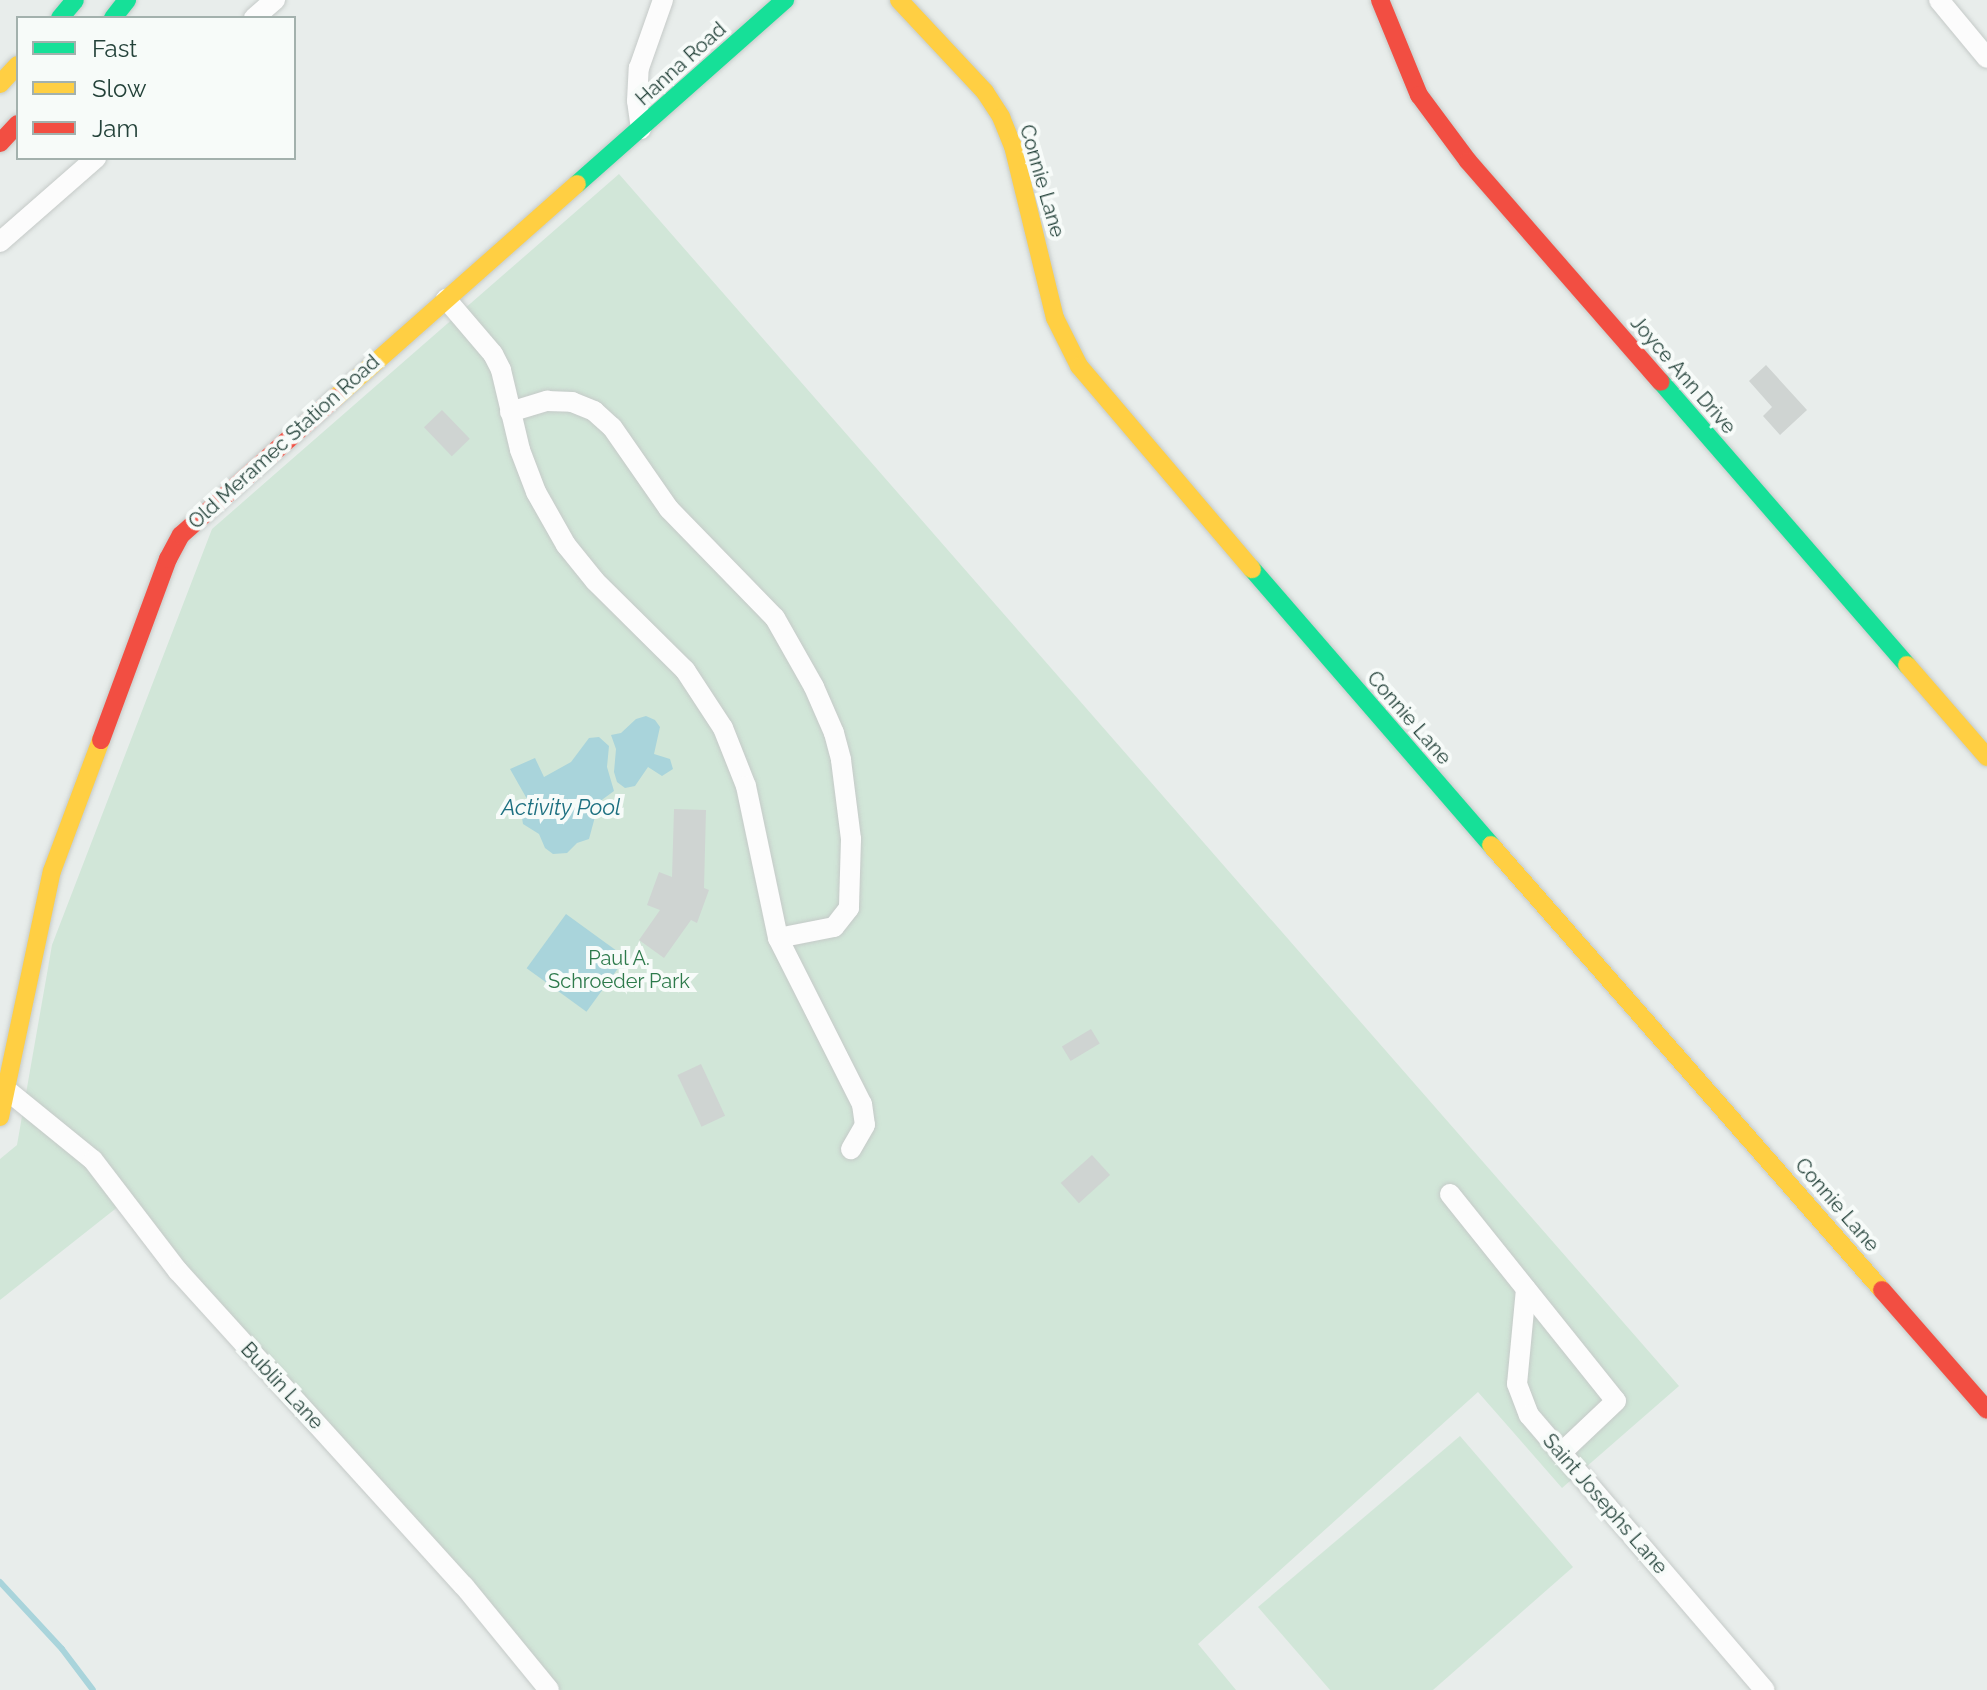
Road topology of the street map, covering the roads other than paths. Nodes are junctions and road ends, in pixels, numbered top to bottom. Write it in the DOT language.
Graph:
graph roads {
  1 [pos="75,0"];
  2 [pos="127,0"];
  3 [pos="275,0"];
  4 [pos="663,0"];
  5 [pos="785,0"];
  6 [pos="899,0"];
  7 [pos="1380,0"];
  8 [pos="1939,0"];
  9 [pos="62,16"];
  10 [pos="115,16"];
  11 [pos="256,16"];
  12 [pos="1987,58"];
  13 [pos="16,67"];
  14 [pos="0,84"];
  15 [pos="16,126"];
  16 [pos="641,129"];
  17 [pos="0,143"];
  18 [pos="94,160"];
  19 [pos="0,242"];
  20 [pos="446,299"];
  21 [pos="510,412"];
  22 [pos="1987,757"];
  23 [pos="778,938"];
  24 [pos="8,1091"];
  25 [pos="0,1117"];
  26 [pos="851,1149"];
  27 [pos="1450,1194"];
  28 [pos="1526,1289"];
  29 [pos="1987,1410"];
  30 [pos="1561,1453"];
  31 [pos="549,1690"];
  32 [pos="1765,1690"];
  1 -- 9 [label="main road"];
  2 -- 10 [label="main road"];
  3 -- 11 [label="street"];
  4 -- 16 [label="street"];
  5 -- 16 [label="main road, Hanna Road"];
  6 -- 29 [label="main road, Connie Lane"];
  7 -- 22 [label="main road, Joyce Ann Drive"];
  8 -- 12 [label="street"];
  13 -- 14 [label="main road"];
  15 -- 17 [label="main road"];
  16 -- 20 [label="main road, Old Meramec Station Road"];
  18 -- 19 [label="street"];
  20 -- 21 [label="street"];
  20 -- 24 [label="main road, Old Meramec Station Road"];
  21 -- 23 [label="street"];
  21 -- 23 [label="street"];
  23 -- 26 [label="street"];
  24 -- 25 [label="main road, Old Meramec Station Road"];
  24 -- 31 [label="street, Bublin Lane"];
  27 -- 28 [label="street"];
  28 -- 30 [label="street, Saint Josephs Lane"];
  28 -- 30 [label="street"];
  30 -- 32 [label="street, Saint Josephs Lane"];
}
